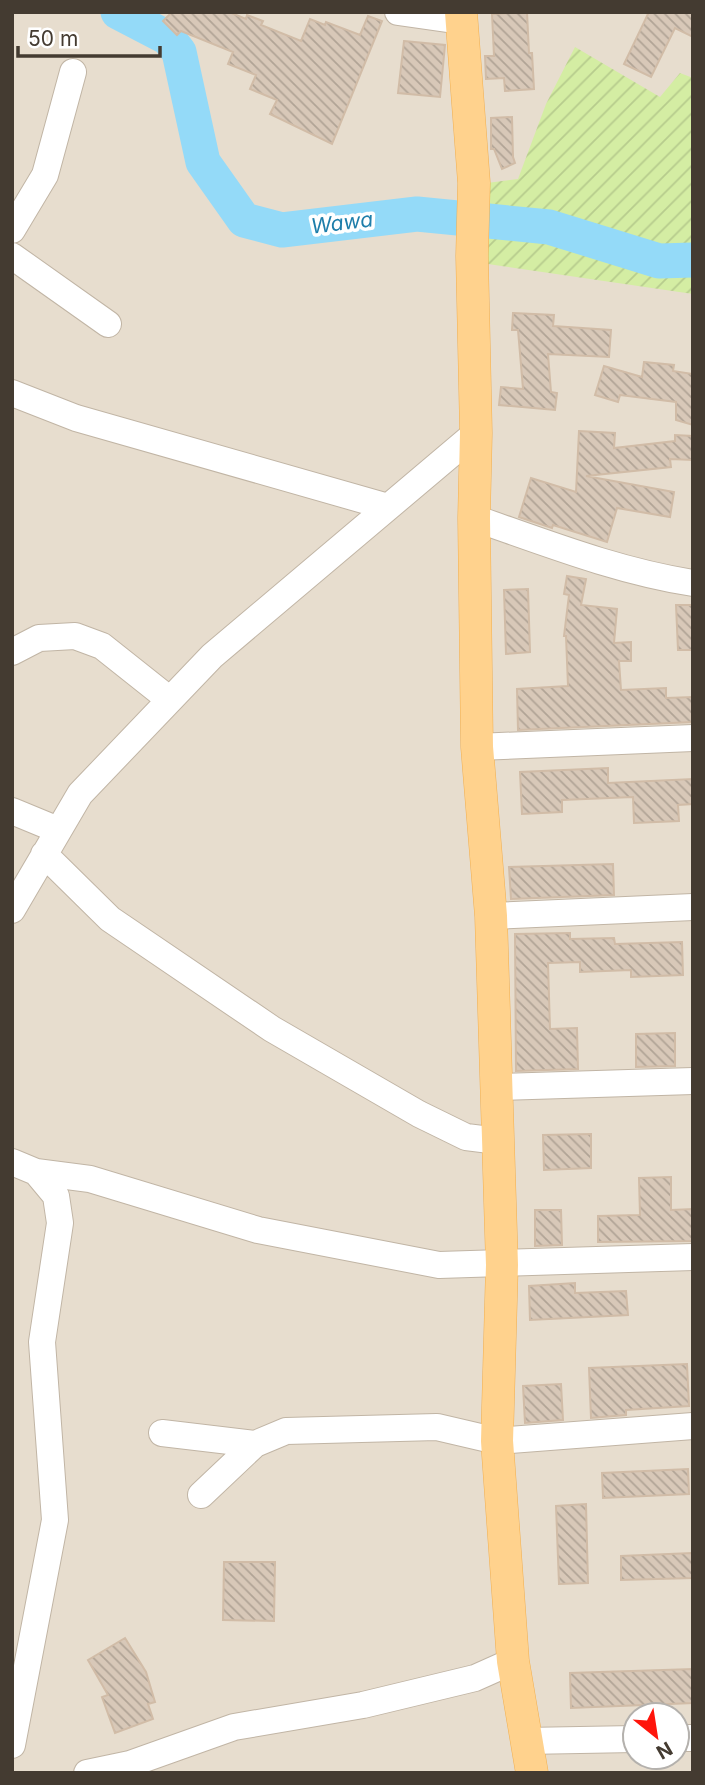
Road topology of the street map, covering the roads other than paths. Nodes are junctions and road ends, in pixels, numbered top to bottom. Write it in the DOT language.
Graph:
graph roads {
  1 [pos="398,12"];
  2 [pos="461,16"];
  3 [pos="73,72"];
  4 [pos="12,230"];
  5 [pos="12,256"];
  6 [pos="108,324"];
  7 [pos="12,393"];
  8 [pos="476,433"];
  9 [pos="388,507"];
  10 [pos="474,518"];
  11 [pos="693,583"];
  12 [pos="12,652"];
  13 [pos="170,699"];
  14 [pos="693,738"];
  15 [pos="477,747"];
  16 [pos="12,811"];
  17 [pos="58,830"];
  18 [pos="44,855"];
  19 [pos="693,907"];
  20 [pos="12,910"];
  21 [pos="491,916"];
  22 [pos="693,1081"];
  23 [pos="496,1087"];
  24 [pos="498,1141"];
  25 [pos="24,1167"];
  26 [pos="693,1257"];
  27 [pos="502,1265"];
  28 [pos="693,1426"];
  29 [pos="162,1433"];
  30 [pos="496,1441"];
  31 [pos="255,1444"];
  32 [pos="201,1495"];
  33 [pos="513,1661"];
  34 [pos="621,1739"];
  35 [pos="525,1741"];
  36 [pos="12,1745"];
  37 [pos="87,1773"];
  38 [pos="532,1773"];
  1 -- 2 [label="street"];
  2 -- 8 [label="main road"];
  3 -- 4 [label="street"];
  5 -- 6 [label="street"];
  7 -- 9 [label="street"];
  8 -- 9 [label="street"];
  8 -- 10 [label="main road"];
  9 -- 13 [label="street"];
  10 -- 11 [label="street"];
  10 -- 15 [label="main road"];
  12 -- 13 [label="street"];
  13 -- 17 [label="street"];
  14 -- 15 [label="street"];
  15 -- 21 [label="main road"];
  16 -- 17 [label="street"];
  17 -- 18 [label="street"];
  18 -- 20 [label="street"];
  18 -- 24 [label="street"];
  19 -- 21 [label="street"];
  21 -- 23 [label="main road"];
  22 -- 23 [label="street"];
  23 -- 24 [label="main road"];
  24 -- 27 [label="main road"];
  25 -- 27 [label="street"];
  25 -- 36 [label="street"];
  26 -- 27 [label="street"];
  27 -- 30 [label="main road"];
  28 -- 30 [label="street"];
  29 -- 31 [label="street"];
  30 -- 31 [label="street"];
  30 -- 33 [label="main road"];
  31 -- 32 [label="street"];
  33 -- 35 [label="main road"];
  33 -- 37 [label="street"];
  34 -- 35 [label="street"];
  35 -- 38 [label="main road"];
}
